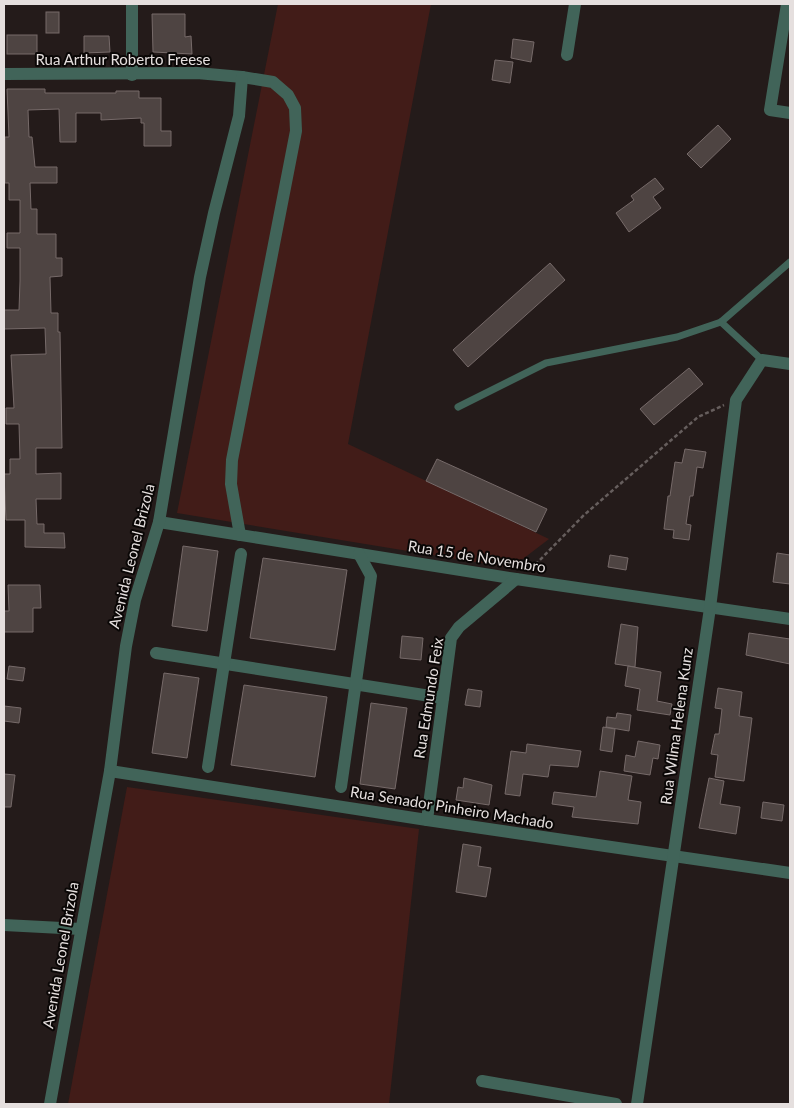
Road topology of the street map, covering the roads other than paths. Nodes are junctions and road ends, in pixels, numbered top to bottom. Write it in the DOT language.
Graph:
graph roads {
  1 [pos="132,4"];
  2 [pos="575,4"];
  3 [pos="787,4"];
  4 [pos="567,55"];
  5 [pos="4,74"];
  6 [pos="132,75"];
  7 [pos="242,77"];
  8 [pos="790,113"];
  9 [pos="790,262"];
  10 [pos="721,322"];
  11 [pos="762,360"];
  12 [pos="790,364"];
  13 [pos="458,407"];
  14 [pos="158,522"];
  15 [pos="240,535"];
  16 [pos="241,554"];
  17 [pos="359,554"];
  18 [pos="516,579"];
  19 [pos="710,608"];
  20 [pos="790,619"];
  21 [pos="156,653"];
  22 [pos="224,664"];
  23 [pos="355,685"];
  24 [pos="443,698"];
  25 [pos="208,767"];
  26 [pos="110,771"];
  27 [pos="340,787"];
  28 [pos="427,820"];
  29 [pos="673,857"];
  30 [pos="790,873"];
  31 [pos="4,925"];
  32 [pos="81,929"];
  33 [pos="482,1082"];
  34 [pos="50,1104"];
  35 [pos="616,1104"];
  36 [pos="637,1104"];
  1 -- 6 [label="street"];
  2 -- 4 [label="street"];
  3 -- 8 [label="street"];
  5 -- 6 [label="street, Rua Arthur Roberto Freese"];
  6 -- 7 [label="street, Rua Arthur Roberto Freese"];
  7 -- 14 [label="street, Avenida Leonel Brizola"];
  7 -- 15 [label="street, Rua Arthur Roberto Freese"];
  9 -- 10 [label="lane"];
  10 -- 11 [label="lane"];
  10 -- 13 [label="lane"];
  11 -- 12 [label="street"];
  11 -- 19 [label="street, Rua Wilma Helena Kunz"];
  14 -- 15 [label="street, Rua 15 de Novembro"];
  14 -- 26 [label="street, Avenida Leonel Brizola"];
  15 -- 17 [label="street, Rua 15 de Novembro"];
  16 -- 22 [label="street"];
  17 -- 18 [label="street, Rua 15 de Novembro"];
  17 -- 23 [label="street"];
  18 -- 19 [label="street, Rua 15 de Novembro"];
  18 -- 24 [label="street, Rua Edmundo Feix"];
  19 -- 20 [label="street, Rua 15 de Novembro"];
  19 -- 29 [label="street, Rua Wilma Helena Kunz"];
  21 -- 22 [label="street"];
  22 -- 23 [label="street"];
  22 -- 25 [label="street"];
  23 -- 24 [label="street"];
  23 -- 27 [label="street"];
  24 -- 28 [label="street, Rua Edmundo Feix"];
  26 -- 28 [label="street, Rua Senador Pinheiro Machado"];
  26 -- 32 [label="street, Avenida Leonel Brizola"];
  28 -- 29 [label="street, Rua Senador Pinheiro Machado"];
  29 -- 30 [label="street, Rua Senador Pinheiro Machado"];
  29 -- 36 [label="street, Rua Wilma Helena Kunz"];
  31 -- 32 [label="street"];
  32 -- 34 [label="street, Avenida Leonel Brizola"];
  33 -- 35 [label="street"];
}
